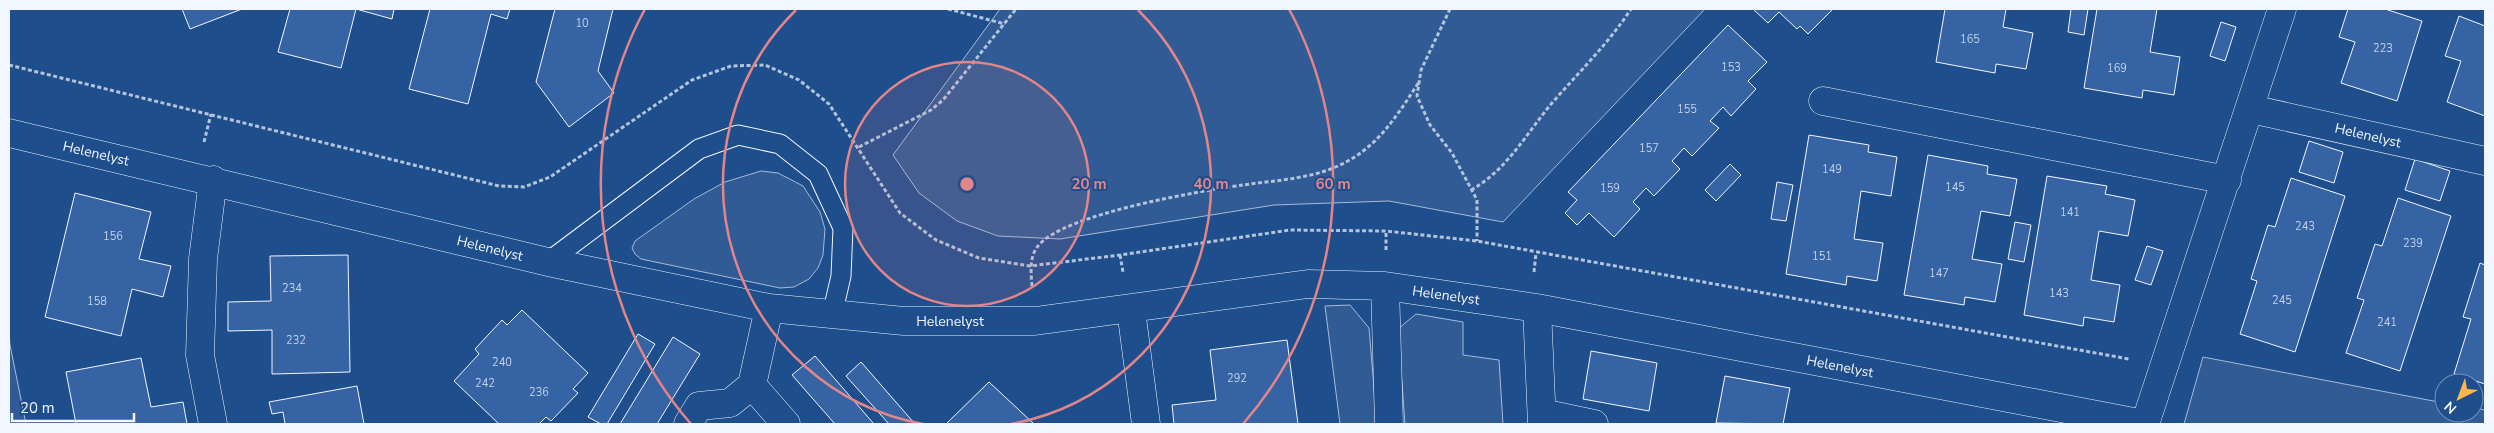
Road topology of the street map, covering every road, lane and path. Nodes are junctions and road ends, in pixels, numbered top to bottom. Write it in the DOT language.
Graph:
graph roads {
  1 [pos="948,9"];
  2 [pos="1016,9"];
  3 [pos="1450,9"];
  4 [pos="1631,9"];
  5 [pos="2282,9"];
  6 [pos="1005,24"];
  7 [pos="9,65"];
  8 [pos="1419,82"];
  9 [pos="1823,101"];
  10 [pos="2251,108"];
  11 [pos="9,133"];
  12 [pos="859,147"];
  13 [pos="2485,161"];
  14 [pos="213,180"];
  15 [pos="2227,180"];
  16 [pos="1472,190"];
  17 [pos="1477,241"];
  18 [pos="548,262"];
  19 [pos="1030,266"];
  20 [pos="1385,286"];
  21 [pos="768,308"];
  22 [pos="1537,308"];
  23 [pos="1131,310"];
  24 [pos="832,315"];
  25 [pos="2165,365"];
  26 [pos="752,385"];
  27 [pos="1542,419"];
  28 [pos="213,424"];
  29 [pos="688,424"];
  30 [pos="786,424"];
  31 [pos="1146,424"];
  32 [pos="1389,424"];
  33 [pos="1594,424"];
  34 [pos="2144,424"];
  1 -- 6 [label="path"];
  2 -- 6 [label="path"];
  3 -- 8 [label="path"];
  4 -- 16 [label="path"];
  5 -- 10 [label="street, Helenelyst"];
  6 -- 12 [label="path"];
  7 -- 12 [label="path"];
  8 -- 16 [label="path"];
  8 -- 19 [label="path"];
  9 -- 15 [label="street"];
  10 -- 13 [label="street, Helenelyst"];
  10 -- 15 [label="street, Helenelyst"];
  11 -- 14 [label="street, Helenelyst"];
  12 -- 19 [label="path"];
  14 -- 18 [label="street, Helenelyst"];
  14 -- 28 [label="street"];
  15 -- 25 [label="street, Helenelyst"];
  16 -- 17 [label="path"];
  17 -- 19 [label="path"];
  17 -- 25 [label="path"];
  18 -- 21 [label="street, Helenelyst"];
  18 -- 24 [label="lane"];
  20 -- 22 [label="street, Helenelyst"];
  20 -- 23 [label="street, Helenelyst"];
  20 -- 32 [label="street"];
  21 -- 24 [label="street, Helenelyst"];
  21 -- 26 [label="street"];
  22 -- 27 [label="street"];
  22 -- 34 [label="street, Helenelyst"];
  23 -- 24 [label="street, Helenelyst"];
  23 -- 31 [label="street"];
  25 -- 34 [label="street, Helenelyst"];
  26 -- 29 [label="street"];
  26 -- 30 [label="street"];
  27 -- 33 [label="street"];
}
